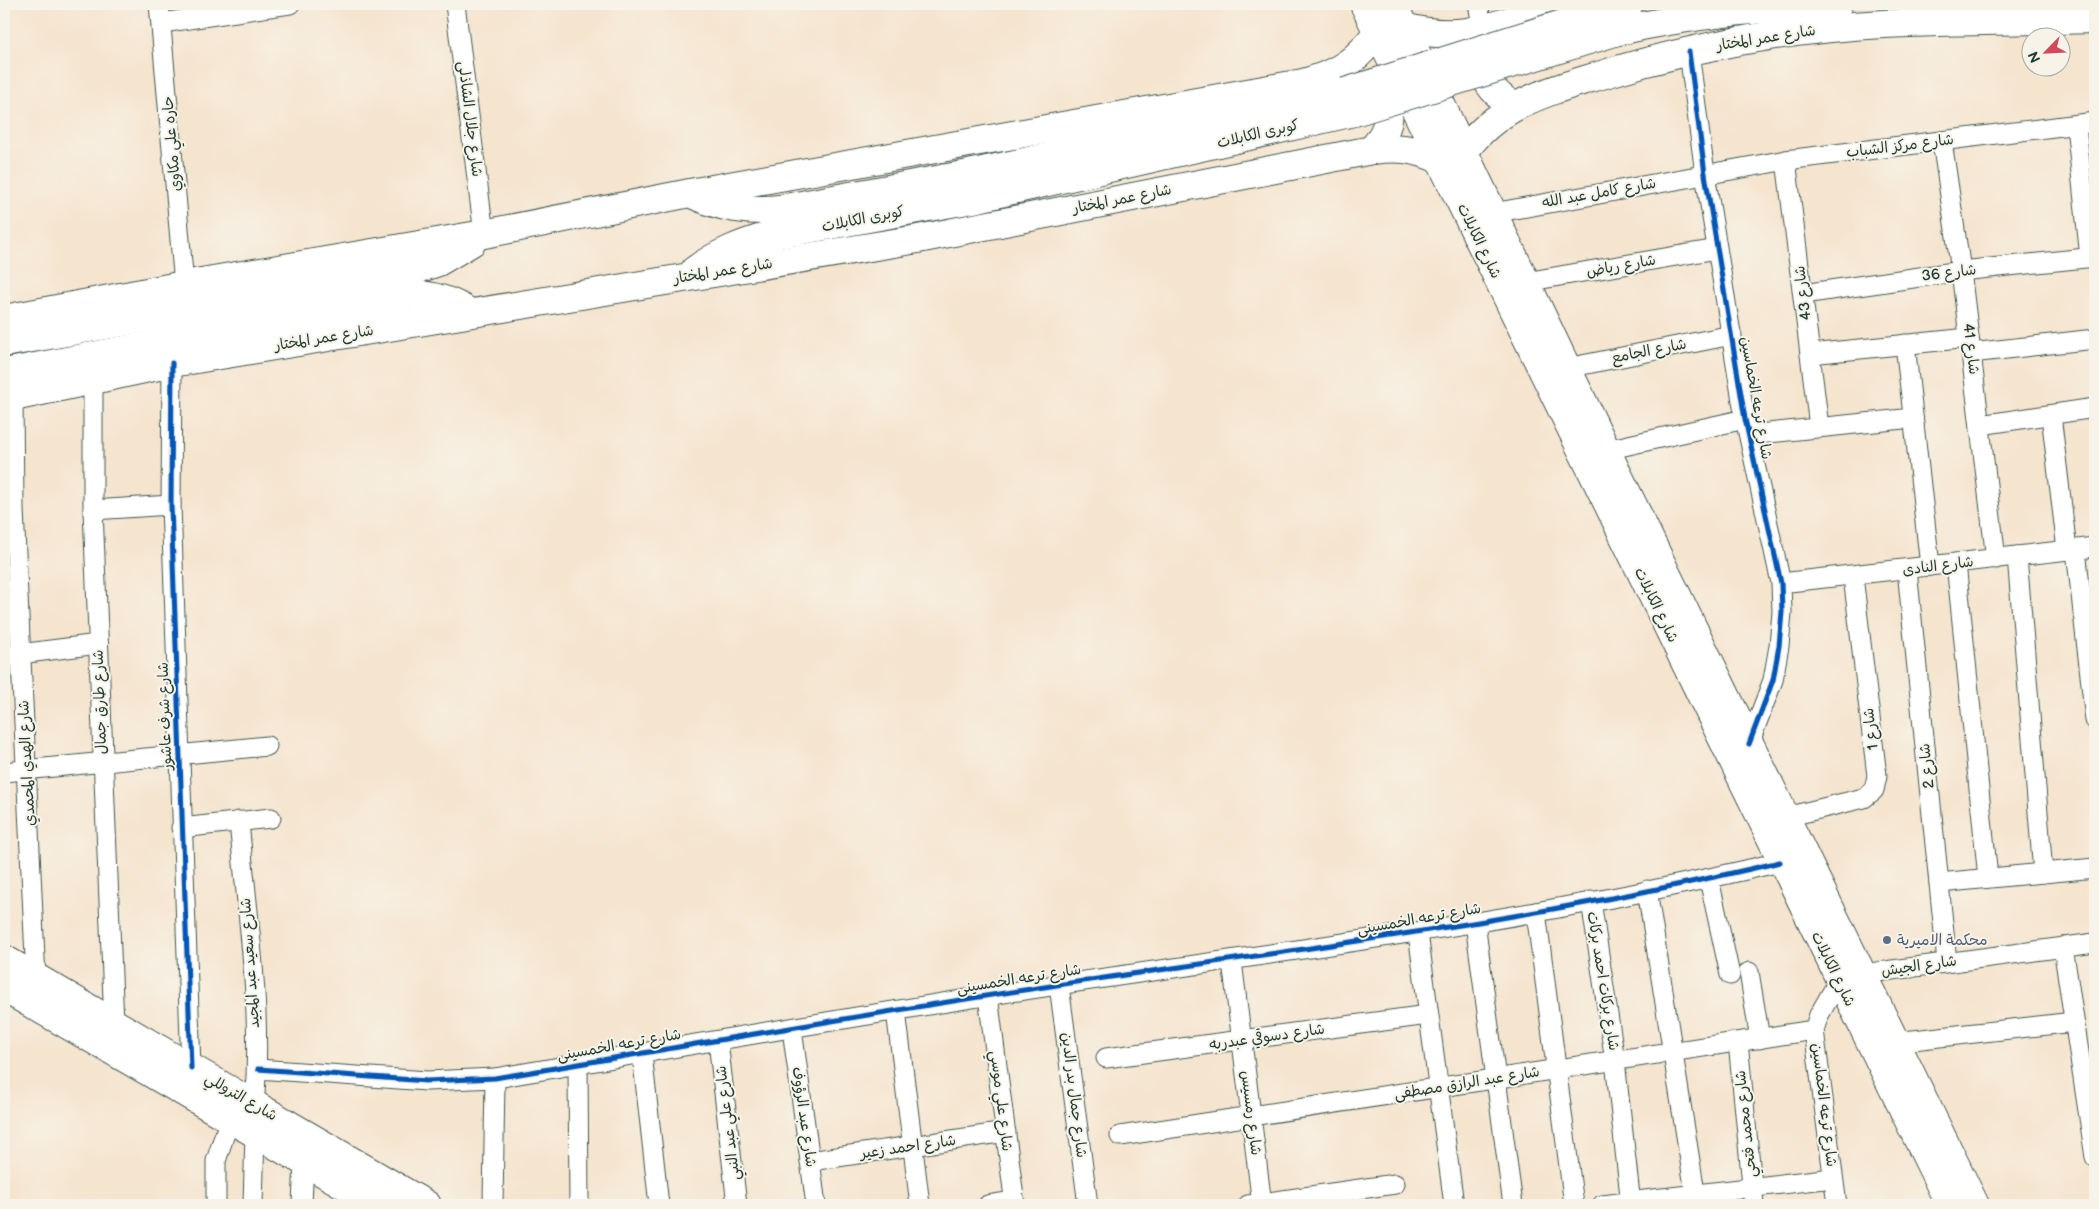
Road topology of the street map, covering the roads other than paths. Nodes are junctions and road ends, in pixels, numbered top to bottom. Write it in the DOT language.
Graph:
graph roads {
  1 [pos="159,4"];
  2 [pos="289,4"];
  3 [pos="455,4"];
  4 [pos="1364,4"];
  5 [pos="1478,4"];
  6 [pos="1560,4"];
  7 [pos="1838,4"];
  8 [pos="223,9"];
  9 [pos="1619,14"];
  10 [pos="2082,14"];
  11 [pos="1392,20"];
  12 [pos="162,23"];
  13 [pos="1483,30"];
  14 [pos="1690,52"];
  15 [pos="1344,93"];
  16 [pos="1514,106"];
  17 [pos="2095,122"];
  18 [pos="2076,124"];
  19 [pos="1942,141"];
  20 [pos="1372,150"];
  21 [pos="1452,156"];
  22 [pos="1786,160"];
  23 [pos="1705,174"];
  24 [pos="2090,201"];
  25 [pos="1493,213"];
  26 [pos="484,234"];
  27 [pos="1717,249"];
  28 [pos="2093,257"];
  29 [pos="1961,271"];
  30 [pos="684,278"];
  31 [pos="1526,282"];
  32 [pos="184,285"];
  33 [pos="1803,294"];
  34 [pos="470,314"];
  35 [pos="4,319"];
  36 [pos="1732,335"];
  37 [pos="2095,339"];
  38 [pos="4,343"];
  39 [pos="1905,344"];
  40 [pos="1970,345"];
  41 [pos="1810,354"];
  42 [pos="172,363"];
  43 [pos="1566,368"];
  44 [pos="92,380"];
  45 [pos="7,389"];
  46 [pos="2095,408"];
  47 [pos="2051,414"];
  48 [pos="1913,418"];
  49 [pos="1980,425"];
  50 [pos="1747,427"];
  51 [pos="1819,427"];
  52 [pos="1606,450"];
  53 [pos="171,505"];
  54 [pos="92,510"];
  55 [pos="9,511"];
  56 [pos="2095,547"];
  57 [pos="2072,550"];
  58 [pos="2017,556"];
  59 [pos="1996,558"];
  60 [pos="1956,563"];
  61 [pos="1930,566"];
  62 [pos="1906,570"];
  63 [pos="11,575"];
  64 [pos="1853,576"];
  65 [pos="1781,583"];
  66 [pos="98,644"];
  67 [pos="13,655"];
  68 [pos="2095,720"];
  69 [pos="1749,744"];
  70 [pos="266,746"];
  71 [pos="179,755"];
  72 [pos="103,762"];
  73 [pos="27,770"];
  74 [pos="4,772"];
  75 [pos="1786,816"];
  76 [pos="272,818"];
  77 [pos="239,821"];
  78 [pos="181,828"];
  79 [pos="1780,862"];
  80 [pos="2095,868"];
  81 [pos="2043,873"];
  82 [pos="1988,878"];
  83 [pos="1709,879"];
  84 [pos="1940,883"];
  85 [pos="1647,890"];
  86 [pos="1591,901"];
  87 [pos="1536,912"];
  88 [pos="1476,923"];
  89 [pos="1418,933"];
  90 [pos="2095,944"];
  91 [pos="2063,948"];
  92 [pos="1232,961"];
  93 [pos="1947,962"];
  94 [pos="5,963"];
  95 [pos="1749,972"];
  96 [pos="1730,975"];
  97 [pos="1850,977"];
  98 [pos="36,979"];
  99 [pos="1059,985"];
  100 [pos="4,988"];
  101 [pos="988,996"];
  102 [pos="896,1011"];
  103 [pos="1428,1015"];
  104 [pos="2074,1022"];
  105 [pos="114,1024"];
  106 [pos="792,1028"];
  107 [pos="1814,1030"];
  108 [pos="1760,1039"];
  109 [pos="1242,1040"];
  110 [pos="718,1041"];
  111 [pos="1738,1042"];
  112 [pos="1895,1042"];
  113 [pos="1674,1052"];
  114 [pos="642,1054"];
  115 [pos="1106,1058"];
  116 [pos="1615,1061"];
  117 [pos="578,1065"];
  118 [pos="191,1068"];
  119 [pos="1558,1069"];
  120 [pos="258,1070"];
  121 [pos="495,1078"];
  122 [pos="1496,1079"];
  123 [pos="1438,1088"];
  124 [pos="254,1106"];
  125 [pos="1251,1116"];
  126 [pos="230,1118"];
  127 [pos="1006,1132"];
  128 [pos="255,1133"];
  129 [pos="1120,1136"];
  130 [pos="912,1146"];
  131 [pos="2095,1157"];
  132 [pos="304,1161"];
  133 [pos="810,1161"];
  134 [pos="1833,1178"];
  135 [pos="1394,1184"];
  136 [pos="1753,1196"];
  137 [pos="1697,1200"];
  138 [pos="1015,1203"];
  139 [pos="373,1204"];
  140 [pos="1631,1204"];
  141 [pos="216,1205"];
  142 [pos="253,1205"];
  143 [pos="302,1205"];
  144 [pos="426,1205"];
  145 [pos="493,1205"];
  146 [pos="579,1205"];
  147 [pos="659,1205"];
  148 [pos="737,1205"];
  149 [pos="816,1205"];
  150 [pos="920,1205"];
  151 [pos="988,1205"];
  152 [pos="1088,1205"];
  153 [pos="1257,1205"];
  154 [pos="1454,1205"];
  155 [pos="1513,1205"];
  156 [pos="1574,1205"];
  157 [pos="1602,1205"];
  158 [pos="1837,1205"];
  159 [pos="1950,1205"];
  160 [pos="1975,1205"];
  1 -- 12 [label="street, حاره علي مكاوي"];
  2 -- 8 [label="street"];
  3 -- 26 [label="street, شارع جلال الشاذلى"];
  4 -- 11 [label="main road, شارع الكابلات"];
  5 -- 13 [label="street"];
  6 -- 13 [label="main road"];
  7 -- 9 [label="main road, كوبرى الكابلات"];
  8 -- 12 [label="street"];
  9 -- 15 [label="main road, كوبرى الكابلات, bridge"];
  10 -- 14 [label="main road, شارع عمر المختار"];
  11 -- 13 [label="main road"];
  11 -- 15 [label="main road"];
  11 -- 21 [label="main road, شارع الكابلات"];
  12 -- 32 [label="street, حاره علي مكاوي"];
  13 -- 16 [label="main road"];
  14 -- 16 [label="main road, شارع عمر المختار"];
  14 -- 23 [label="street, شارع ترعه الخماسين"];
  15 -- 20 [label="main road"];
  15 -- 26 [label="main road, كوبرى الكابلات"];
  15 -- 30 [label="main road, كوبرى الكابلات"];
  16 -- 21 [label="main road, شارع عمر المختار"];
  17 -- 18 [label="street, شارع مركز الشباب"];
  18 -- 19 [label="street, شارع مركز الشباب"];
  18 -- 24 [label="street"];
  19 -- 22 [label="street, شارع مركز الشباب"];
  19 -- 29 [label="street, شارع 41"];
  20 -- 21 [label="main road, شارع عمر المختار"];
  20 -- 30 [label="main road, شارع عمر المختار"];
  21 -- 25 [label="main road, شارع الكابلات"];
  21 -- 79 [label="main road, شارع الكابلات"];
  22 -- 23 [label="street, شارع مركز الشباب"];
  22 -- 33 [label="street, شارع 43"];
  23 -- 25 [label="street, شارع كامل عبد الله"];
  23 -- 27 [label="street, شارع ترعه الخماسين"];
  24 -- 28 [label="street"];
  25 -- 31 [label="main road, شارع الكابلات"];
  26 -- 32 [label="main road"];
  26 -- 38 [label="main road"];
  27 -- 31 [label="street, شارع رياض"];
  27 -- 36 [label="street, شارع ترعه الخماسين"];
  28 -- 29 [label="street, شارع 36"];
  29 -- 33 [label="street, شارع 36"];
  29 -- 40 [label="street, شارع 41"];
  30 -- 34 [label="main road, شارع عمر المختار"];
  31 -- 43 [label="main road, شارع الكابلات"];
  32 -- 35 [label="main road"];
  33 -- 41 [label="street, شارع 43"];
  34 -- 42 [label="main road, شارع عمر المختار"];
  34 -- 45 [label="main road"];
  36 -- 43 [label="street, شارع الجامع"];
  36 -- 50 [label="street, شارع ترعه الخماسين"];
  37 -- 40 [label="street"];
  39 -- 40 [label="street"];
  39 -- 41 [label="street"];
  39 -- 48 [label="street"];
  40 -- 49 [label="street, شارع 41"];
  41 -- 51 [label="street, شارع 43"];
  42 -- 44 [label="main road, شارع عمر المختار"];
  42 -- 53 [label="street, شارع شرف عاشور"];
  43 -- 52 [label="main road, شارع الكابلات"];
  44 -- 45 [label="main road, شارع عمر المختار"];
  44 -- 54 [label="street, شارع طارق جمال"];
  45 -- 55 [label="street, شارع الهدي المحمدي"];
  46 -- 47 [label="street"];
  47 -- 49 [label="street"];
  47 -- 57 [label="street"];
  48 -- 51 [label="street"];
  48 -- 61 [label="street"];
  49 -- 59 [label="street, شارع 41"];
  50 -- 51 [label="street"];
  50 -- 52 [label="street"];
  50 -- 65 [label="street, شارع ترعه الخماسين"];
  52 -- 69 [label="main road, شارع الكابلات"];
  53 -- 54 [label="street"];
  53 -- 71 [label="street, شارع شرف عاشور"];
  54 -- 66 [label="street, شارع طارق جمال"];
  55 -- 63 [label="street, شارع الهدي المحمدي"];
  56 -- 57 [label="street, شارع النادى"];
  57 -- 58 [label="street, شارع النادى"];
  57 -- 68 [label="street"];
  58 -- 59 [label="street, شارع النادى"];
  58 -- 81 [label="street"];
  59 -- 60 [label="street, شارع النادى"];
  60 -- 61 [label="street, شارع النادى"];
  60 -- 82 [label="street"];
  61 -- 62 [label="street, شارع النادى"];
  62 -- 64 [label="street, شارع النادى"];
  62 -- 84 [label="street, شارع 2"];
  63 -- 67 [label="street, شارع الهدي المحمدي"];
  64 -- 65 [label="street, شارع النادى"];
  64 -- 75 [label="street, شارع 1"];
  65 -- 69 [label="street, شارع ترعه الخماسين"];
  66 -- 67 [label="street"];
  66 -- 72 [label="street, شارع طارق جمال"];
  67 -- 73 [label="street, شارع الهدي المحمدي"];
  69 -- 75 [label="main road, شارع الكابلات"];
  70 -- 71 [label="street"];
  71 -- 72 [label="street"];
  71 -- 78 [label="street, شارع شرف عاشور"];
  72 -- 73 [label="street"];
  72 -- 105 [label="street, شارع طارق جمال"];
  73 -- 74 [label="street"];
  73 -- 98 [label="street, شارع الهدي المحمدي"];
  75 -- 97 [label="main road, شارع الكابلات"];
  76 -- 77 [label="street"];
  77 -- 78 [label="street"];
  77 -- 120 [label="street, شارع سعيد عبد المجيد"];
  78 -- 118 [label="street, شارع شرف عاشور"];
  79 -- 83 [label="street, شارع ترعه الخمسينى"];
  79 -- 97 [label="main road, شارع الكابلات"];
  80 -- 81 [label="street"];
  81 -- 82 [label="street"];
  82 -- 84 [label="street"];
  83 -- 85 [label="street, شارع ترعه الخمسينى"];
  83 -- 96 [label="street"];
  84 -- 93 [label="street, شارع 2"];
  85 -- 86 [label="street, شارع ترعه الخمسينى"];
  85 -- 113 [label="street"];
  86 -- 87 [label="street, شارع ترعه الخمسينى"];
  86 -- 116 [label="street, شارع بركات احمد بركات"];
  87 -- 88 [label="street, شارع ترعه الخمسينى"];
  87 -- 119 [label="street"];
  88 -- 89 [label="street, شارع ترعه الخمسينى"];
  88 -- 122 [label="street"];
  89 -- 92 [label="street, شارع ترعه الخمسينى"];
  89 -- 103 [label="street"];
  90 -- 91 [label="street, شارع الجيش"];
  91 -- 93 [label="street, شارع الجيش"];
  91 -- 104 [label="street"];
  92 -- 99 [label="street, شارع ترعه الخمسينى"];
  92 -- 109 [label="street, شارع رمسيس"];
  93 -- 97 [label="street, شارع الجيش"];
  94 -- 98 [label="main road, شارع التروللي"];
  95 -- 108 [label="street"];
  97 -- 107 [label="street, شارع ترعه الخماسين"];
  97 -- 112 [label="main road, شارع الكابلات"];
  97 -- 159 [label="main road, شارع الكابلات"];
  98 -- 105 [label="main road, شارع التروللي"];
  99 -- 101 [label="street, شارع ترعه الخمسينى"];
  99 -- 152 [label="street, شارع جمال بدر الدين"];
  100 -- 126 [label="main road, شارع التروللي"];
  101 -- 102 [label="street, شارع ترعه الخمسينى"];
  101 -- 127 [label="street, شارع علي موسي"];
  102 -- 106 [label="street, شارع ترعه الخمسينى"];
  102 -- 130 [label="street"];
  103 -- 109 [label="street, شارع دسوقي عبدربه"];
  103 -- 123 [label="street"];
  104 -- 112 [label="street"];
  104 -- 131 [label="street"];
  105 -- 118 [label="main road, شارع التروللي"];
  106 -- 110 [label="street, شارع ترعه الخمسينى"];
  106 -- 133 [label="street, شارع عبد الرؤوف"];
  107 -- 108 [label="street, شارع عبد الرازق مصطفى"];
  107 -- 134 [label="street, شارع ترعه الخماسين"];
  108 -- 111 [label="street, شارع عبد الرازق مصطفى"];
  109 -- 115 [label="street, شارع دسوقي عبدربه"];
  109 -- 125 [label="street, شارع رمسيس"];
  110 -- 114 [label="street, شارع ترعه الخمسينى"];
  110 -- 148 [label="street, شارع علي عبد النبي"];
  111 -- 113 [label="street, شارع عبد الرازق مصطفى"];
  111 -- 136 [label="street, شارع محمد فتحي"];
  112 -- 160 [label="main road, شارع الكابلات"];
  113 -- 116 [label="street, شارع عبد الرازق مصطفى"];
  113 -- 137 [label="street"];
  114 -- 117 [label="street, شارع ترعه الخمسينى"];
  114 -- 147 [label="street"];
  116 -- 119 [label="street, شارع عبد الرازق مصطفى"];
  116 -- 140 [label="street, شارع بركات احمد بركات"];
  117 -- 121 [label="street, شارع ترعه الخمسينى"];
  117 -- 146 [label="street"];
  118 -- 124 [label="main road, شارع التروللي"];
  119 -- 122 [label="street, شارع عبد الرازق مصطفى"];
  119 -- 156 [label="street"];
  120 -- 121 [label="street, شارع ترعه الخمسينى"];
  120 -- 124 [label="street, شارع سعيد عبد المجيد"];
  121 -- 145 [label="street"];
  122 -- 123 [label="street, شارع عبد الرازق مصطفى"];
  122 -- 155 [label="street"];
  123 -- 125 [label="street, شارع عبد الرازق مصطفى"];
  123 -- 154 [label="street"];
  124 -- 144 [label="main road, شارع التروللي"];
  125 -- 129 [label="street, شارع عبد الرازق مصطفى"];
  125 -- 153 [label="street, شارع رمسيس"];
  126 -- 128 [label="main road, شارع التروللي"];
  126 -- 141 [label="street"];
  127 -- 130 [label="street, شارع احمد زعير"];
  127 -- 138 [label="street, شارع علي موسي"];
  128 -- 132 [label="main road, شارع التروللي"];
  128 -- 142 [label="street"];
  130 -- 133 [label="street, شارع احمد زعير"];
  130 -- 150 [label="street"];
  132 -- 139 [label="main road, شارع التروللي"];
  132 -- 143 [label="street"];
  133 -- 149 [label="street, شارع عبد الرؤوف"];
  134 -- 136 [label="street"];
  134 -- 158 [label="street, شارع ترعه الخماسين"];
  135 -- 153 [label="street"];
  136 -- 137 [label="street"];
  137 -- 140 [label="street"];
  138 -- 151 [label="street"];
  140 -- 157 [label="street"];
}
